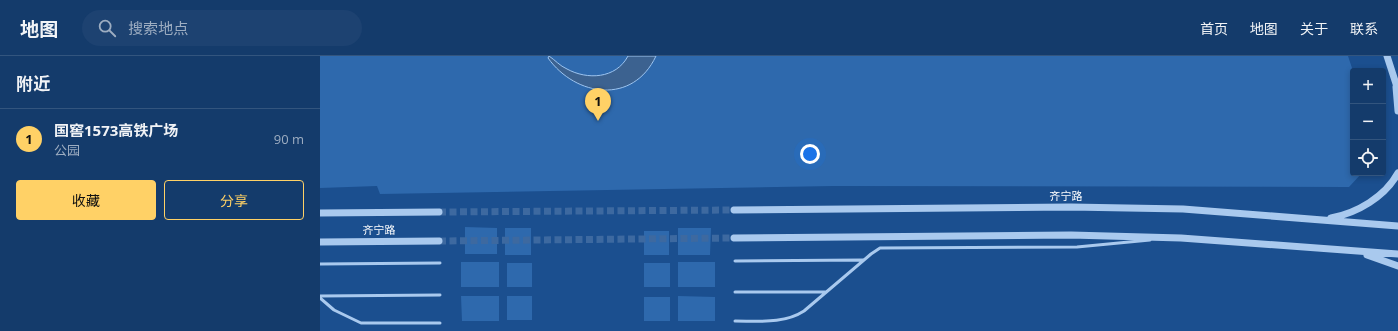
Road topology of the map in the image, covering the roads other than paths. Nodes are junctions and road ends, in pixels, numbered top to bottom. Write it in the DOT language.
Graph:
graph roads {
  1 [pos="1387,56"];
  2 [pos="1397,87"];
  3 [pos="1398,110"];
  4 [pos="1398,173"];
  5 [pos="734,210"];
  6 [pos="439,212"];
  7 [pos="320,213"];
  8 [pos="1323,220"];
  9 [pos="1398,226"];
  10 [pos="734,238"];
  11 [pos="1182,238"];
  12 [pos="439,241"];
  13 [pos="320,242"];
  14 [pos="1356,251"];
  15 [pos="1398,254"];
  16 [pos="864,260"];
  17 [pos="735,261"];
  18 [pos="440,263"];
  19 [pos="320,264"];
  20 [pos="1398,266"];
  21 [pos="735,292"];
  22 [pos="826,292"];
  23 [pos="440,295"];
  24 [pos="320,297"];
  25 [pos="735,321"];
  26 [pos="440,323"];
  1 -- 2 [label="street"];
  2 -- 3 [label="street"];
  4 -- 8 [label="street"];
  5 -- 8 [label="street, 齐宁路"];
  6 -- 7 [label="street, 齐宁路"];
  8 -- 9 [label="street, 齐宁路"];
  10 -- 11 [label="street"];
  11 -- 14 [label="street"];
  11 -- 16 [label="lane"];
  12 -- 13 [label="street, 齐宁路"];
  14 -- 15 [label="street"];
  14 -- 20 [label="street"];
  16 -- 17 [label="lane"];
  16 -- 22 [label="lane"];
  18 -- 19 [label="lane"];
  21 -- 22 [label="lane"];
  22 -- 25 [label="lane"];
  23 -- 24 [label="lane"];
  24 -- 26 [label="lane"];
}
